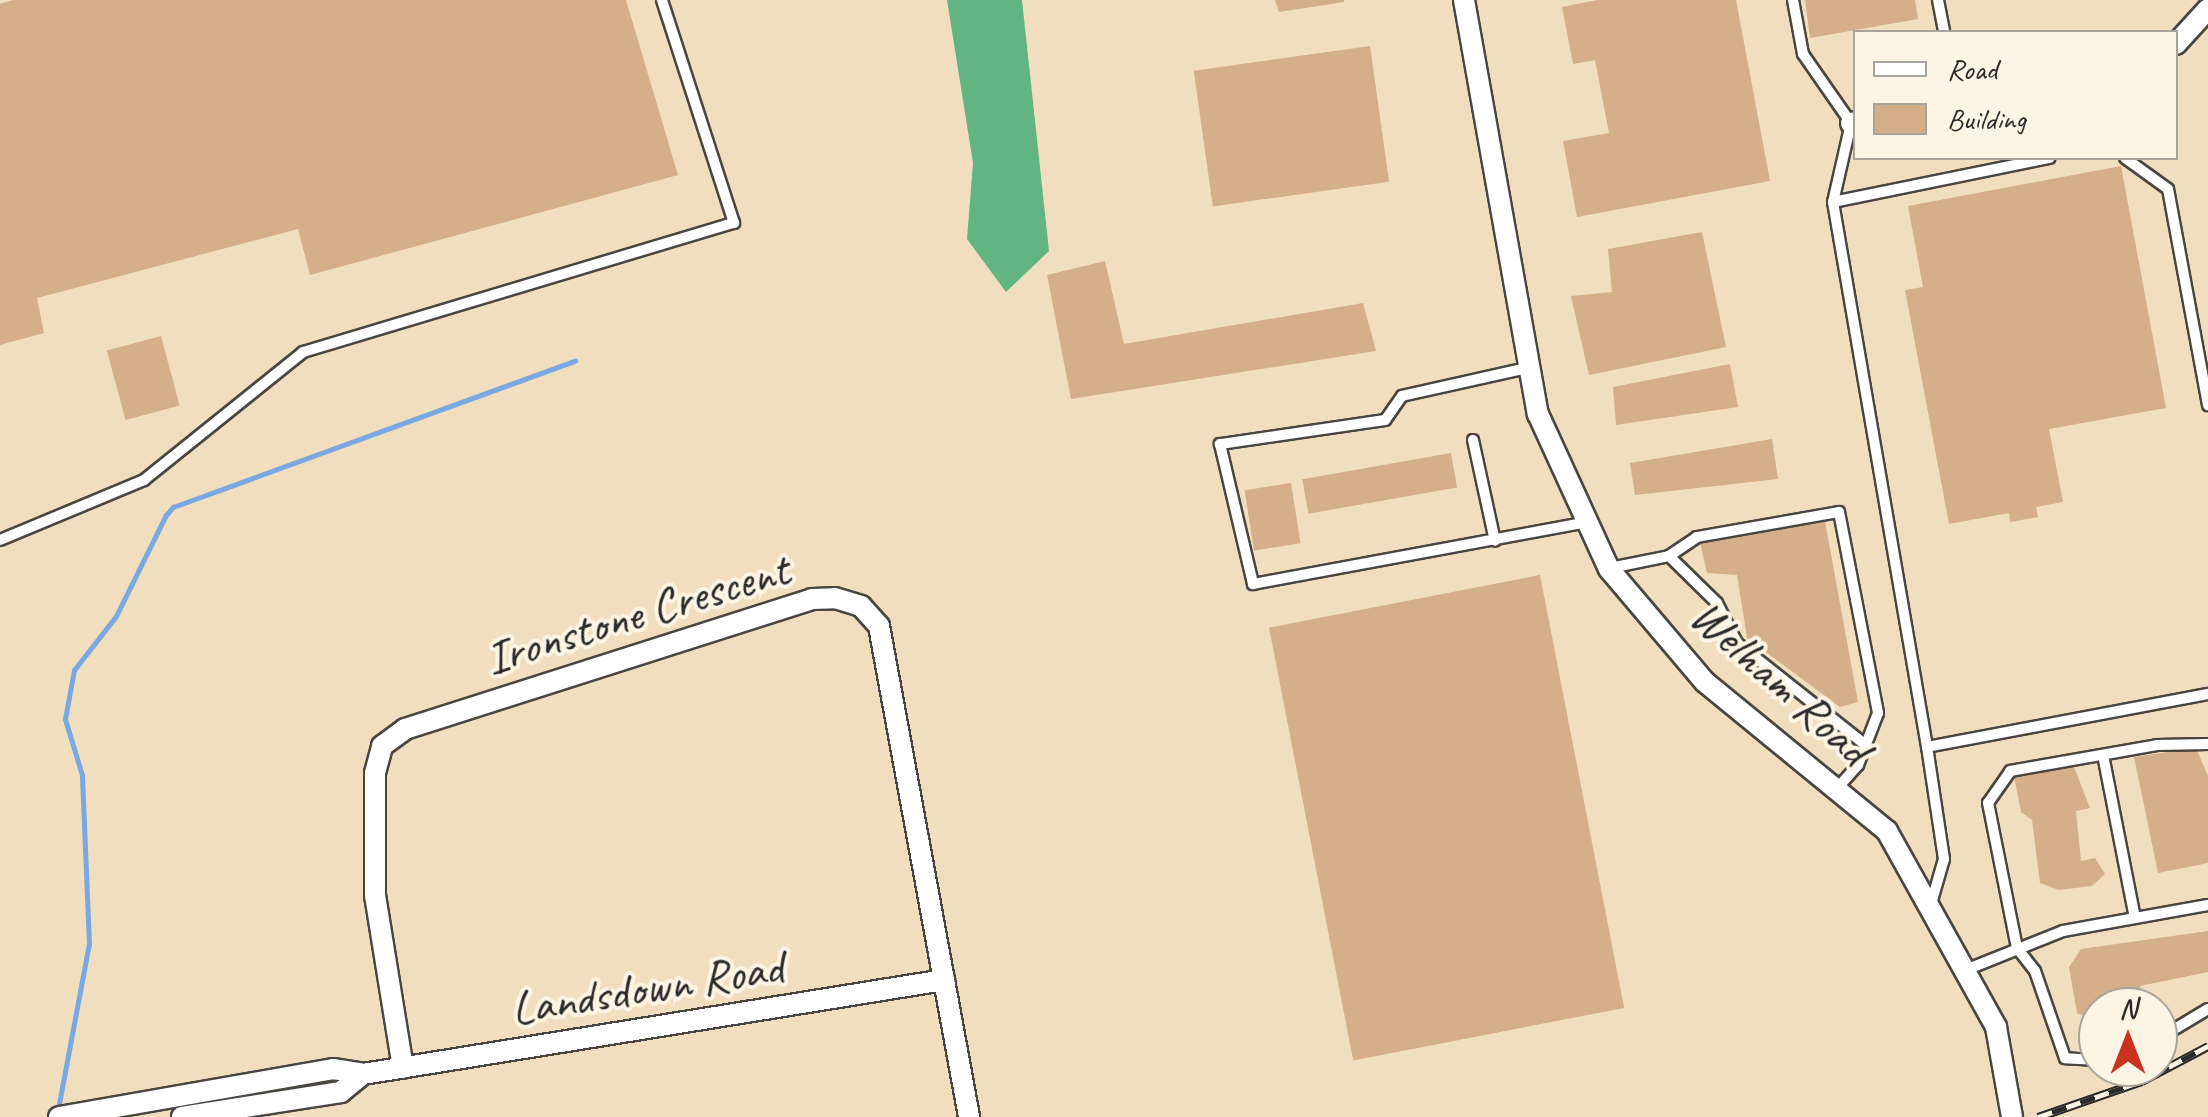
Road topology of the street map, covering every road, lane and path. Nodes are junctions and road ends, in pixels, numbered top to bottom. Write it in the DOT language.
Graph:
graph roads {
  1 [pos="662,0"];
  2 [pos="1464,0"];
  3 [pos="1793,0"];
  4 [pos="1938,0"];
  5 [pos="2208,10"];
  6 [pos="1944,30"];
  7 [pos="2178,42"];
  8 [pos="1853,122"];
  9 [pos="2040,160"];
  10 [pos="2129,160"];
  11 [pos="1833,202"];
  12 [pos="1527,368"];
  13 [pos="2208,405"];
  14 [pos="1473,440"];
  15 [pos="1586,522"];
  16 [pos="0,540"];
  17 [pos="1495,541"];
  18 [pos="1669,556"];
  19 [pos="1609,568"];
  20 [pos="2208,694"];
  21 [pos="2208,744"];
  22 [pos="1867,746"];
  23 [pos="1926,747"];
  24 [pos="2103,755"];
  25 [pos="1838,787"];
  26 [pos="1931,905"];
  27 [pos="2208,905"];
  28 [pos="2135,918"];
  29 [pos="2017,948"];
  30 [pos="1968,969"];
  31 [pos="944,980"];
  32 [pos="2208,1009"];
  33 [pos="2178,1027"];
  34 [pos="2078,1059"];
  35 [pos="403,1068"];
  36 [pos="363,1074"];
  37 [pos="59,1117"];
  38 [pos="182,1117"];
  39 [pos="969,1117"];
  40 [pos="2012,1117"];
  1 -- 16 [label="lane"];
  2 -- 12 [label="street, Welham Road"];
  3 -- 8 [label="lane"];
  4 -- 6 [label="lane"];
  5 -- 7 [label="street"];
  8 -- 11 [label="lane"];
  9 -- 11 [label="lane"];
  10 -- 13 [label="lane"];
  11 -- 23 [label="lane"];
  12 -- 15 [label="street, Welham Road"];
  12 -- 17 [label="lane"];
  14 -- 17 [label="lane"];
  15 -- 17 [label="lane"];
  15 -- 19 [label="street, Welham Road"];
  18 -- 19 [label="lane"];
  18 -- 22 [label="lane"];
  18 -- 22 [label="lane"];
  19 -- 25 [label="street, Welham Road"];
  20 -- 23 [label="lane"];
  21 -- 24 [label="lane"];
  22 -- 25 [label="lane"];
  23 -- 26 [label="lane"];
  24 -- 28 [label="lane"];
  24 -- 29 [label="lane"];
  25 -- 26 [label="street, Welham Road"];
  26 -- 30 [label="street, Welham Road"];
  27 -- 28 [label="lane"];
  28 -- 29 [label="lane"];
  29 -- 30 [label="lane"];
  29 -- 34 [label="lane"];
  30 -- 40 [label="street, Welham Road"];
  31 -- 35 [label="street, Landsdown Road"];
  31 -- 35 [label="street, Ironstone Crescent"];
  31 -- 39 [label="street, Ironstone Crescent"];
  32 -- 33 [label="lane"];
  35 -- 36 [label="street, Landsdown Road"];
  36 -- 37 [label="street, Landsdown Road"];
  36 -- 38 [label="street, Landsdown Road"];
}
